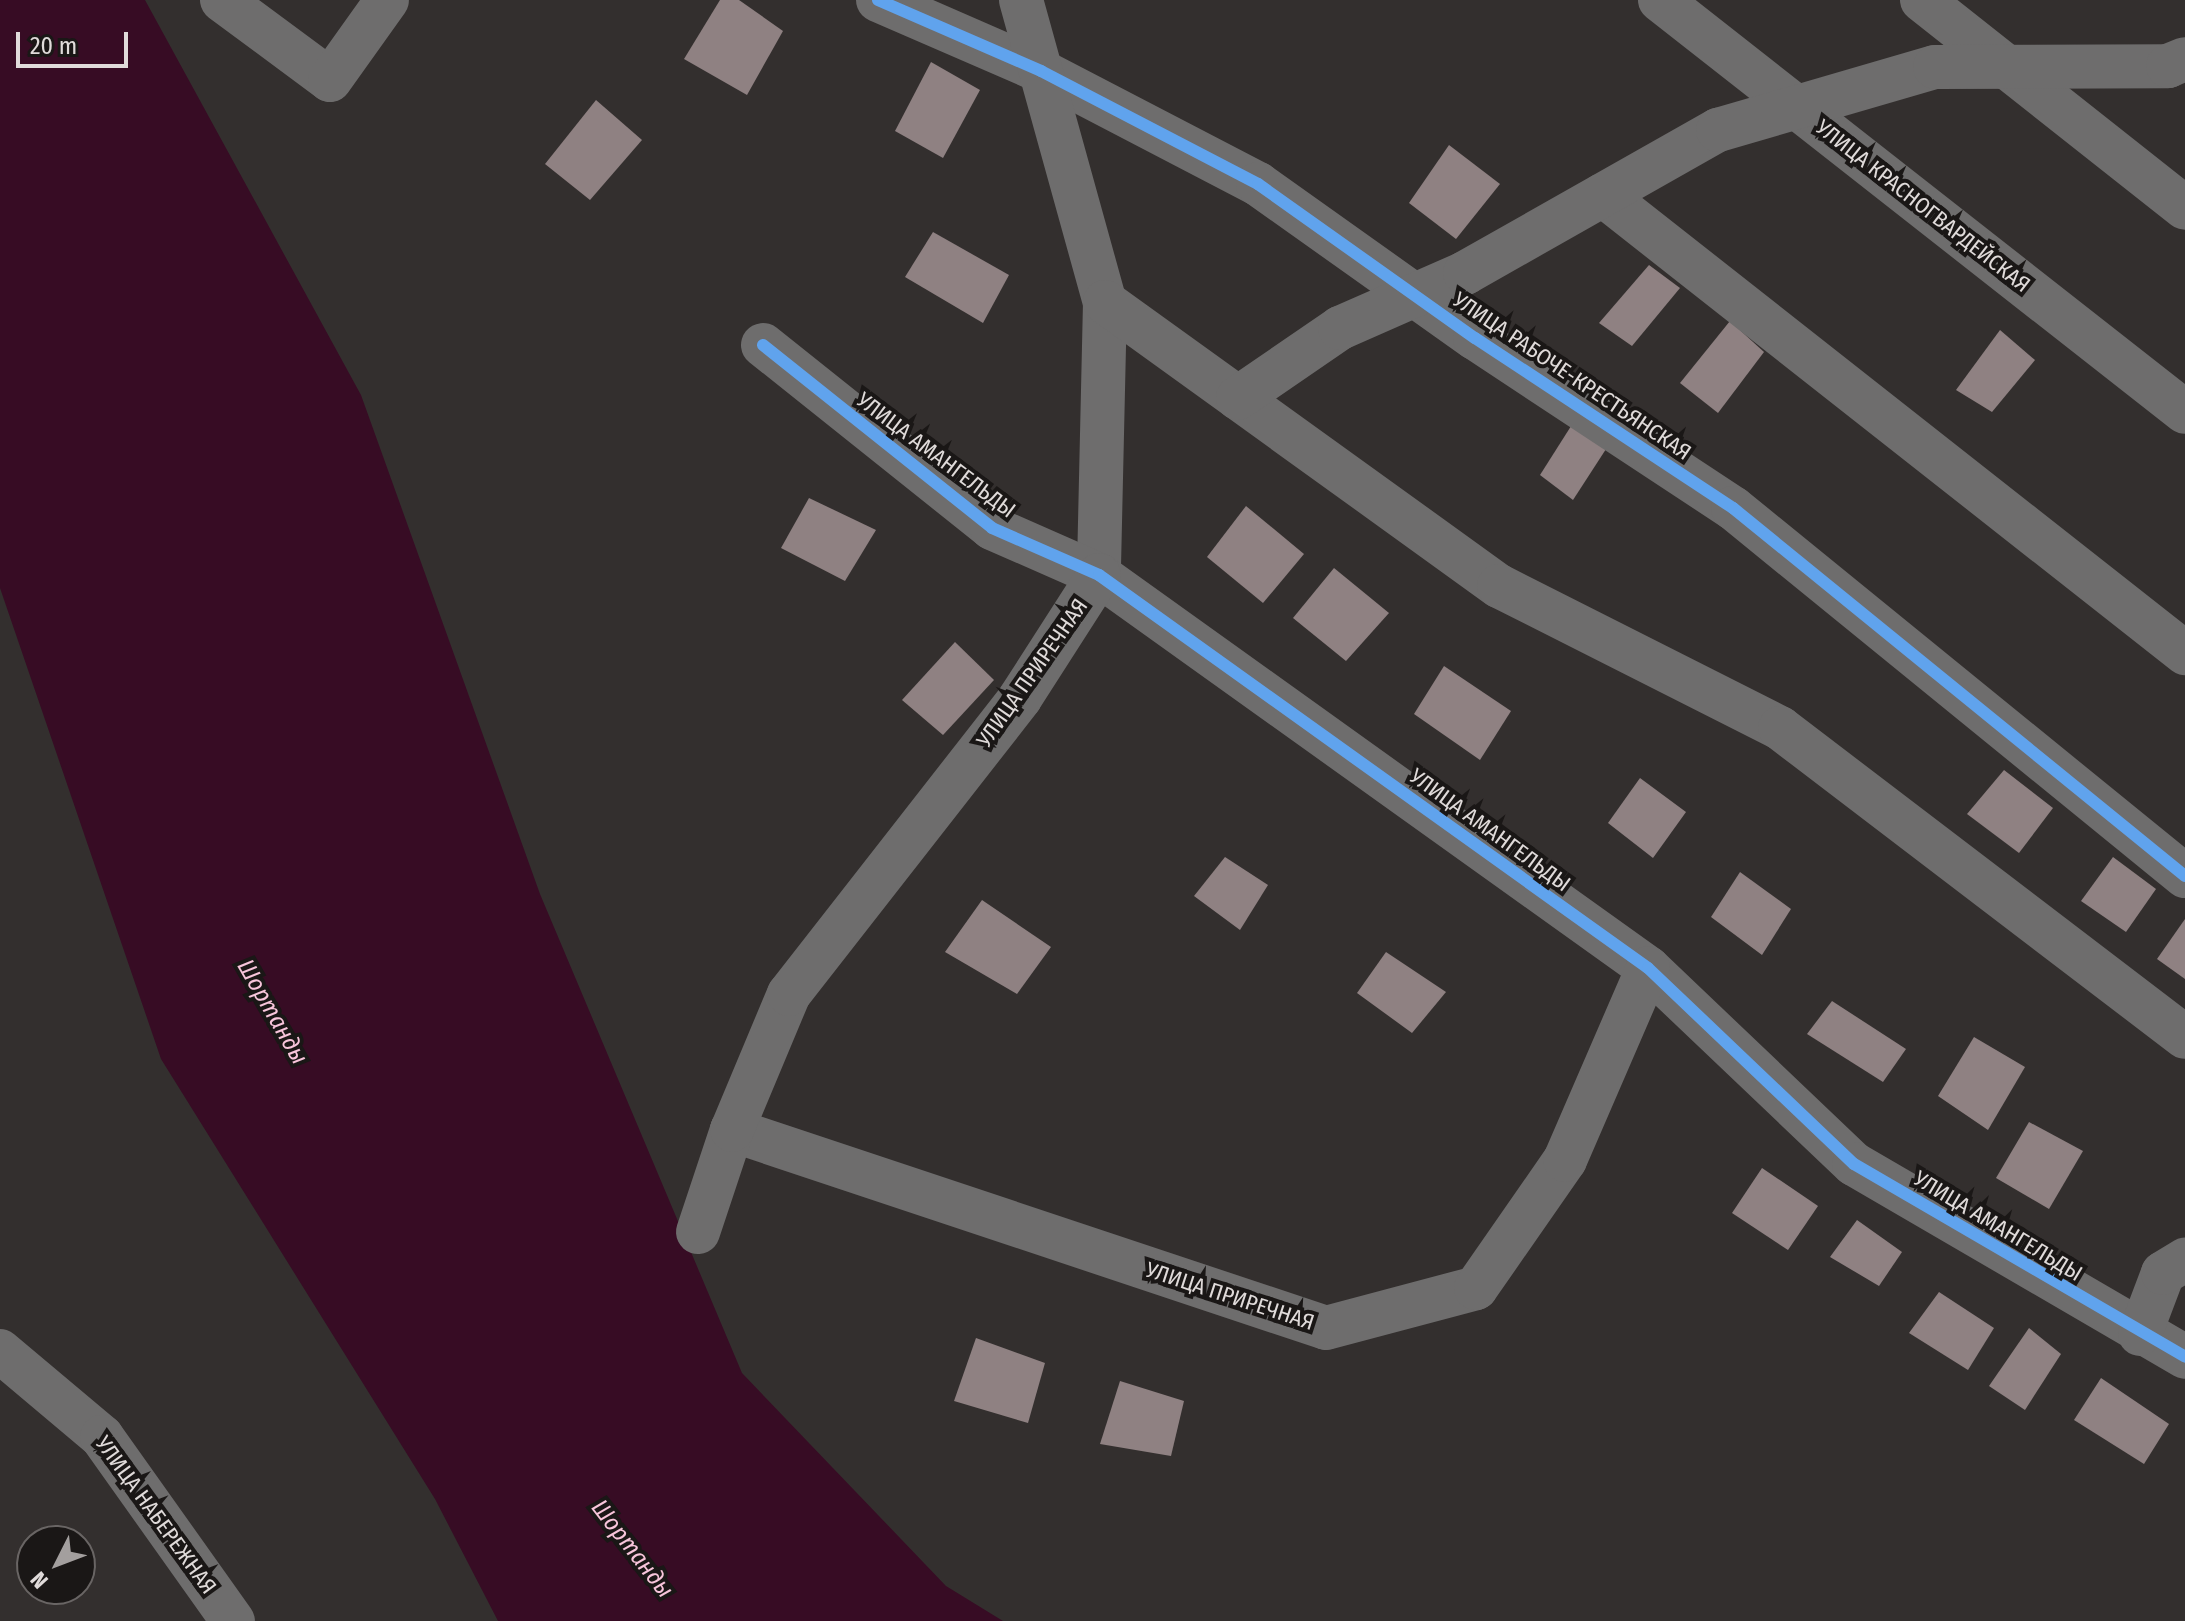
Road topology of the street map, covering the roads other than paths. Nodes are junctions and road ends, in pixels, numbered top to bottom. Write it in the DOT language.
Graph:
graph roads {
  1 [pos="222,0"];
  2 [pos="387,0"];
  3 [pos="878,0"];
  4 [pos="1021,0"];
  5 [pos="1660,0"];
  6 [pos="1922,0"];
  7 [pos="2185,59"];
  8 [pos="2006,67"];
  9 [pos="1041,71"];
  10 [pos="1797,107"];
  11 [pos="1603,195"];
  12 [pos="2185,208"];
  13 [pos="1415,295"];
  14 [pos="1105,302"];
  15 [pos="763,345"];
  16 [pos="1238,398"];
  17 [pos="2185,412"];
  18 [pos="1099,575"];
  19 [pos="2185,653"];
  20 [pos="2185,876"];
  21 [pos="1648,968"];
  22 [pos="2185,1037"];
  23 [pos="732,1130"];
  24 [pos="698,1232"];
  25 [pos="2185,1260"];
  26 [pos="2140,1334"];
  27 [pos="0,1351"];
  28 [pos="2185,1357"];
  29 [pos="233,1621"];
  1 -- 2 [label="street"];
  3 -- 9 [label="street, УЛИЦА РАБОЧЕ-КРЕСТЬЯНСКАЯ"];
  4 -- 9 [label="street"];
  5 -- 10 [label="street, УЛИЦА КРАСНОГВАРДЕЙСКАЯ"];
  6 -- 8 [label="street"];
  7 -- 8 [label="street"];
  8 -- 10 [label="street"];
  8 -- 12 [label="street"];
  9 -- 13 [label="street, УЛИЦА РАБОЧЕ-КРЕСТЬЯНСКАЯ"];
  9 -- 14 [label="street"];
  10 -- 11 [label="street"];
  10 -- 17 [label="street, УЛИЦА КРАСНОГВАРДЕЙСКАЯ"];
  11 -- 13 [label="street"];
  11 -- 19 [label="street"];
  13 -- 16 [label="street"];
  13 -- 20 [label="street, УЛИЦА РАБОЧЕ-КРЕСТЬЯНСКАЯ"];
  14 -- 16 [label="street"];
  14 -- 18 [label="street"];
  15 -- 18 [label="street, УЛИЦА АМАНГЕЛЬДЫ"];
  16 -- 22 [label="street"];
  18 -- 21 [label="street, УЛИЦА АМАНГЕЛЬДЫ"];
  18 -- 23 [label="street, УЛИЦА ПРИРЕЧНАЯ"];
  21 -- 23 [label="street, УЛИЦА ПРИРЕЧНАЯ"];
  21 -- 26 [label="street, УЛИЦА АМАНГЕЛЬДЫ"];
  23 -- 24 [label="street, УЛИЦА ПРИРЕЧНАЯ"];
  25 -- 26 [label="street"];
  26 -- 28 [label="street, УЛИЦА АМАНГЕЛЬДЫ"];
  27 -- 29 [label="street, УЛИЦА НАБЕРЕЖНАЯ"];
}
